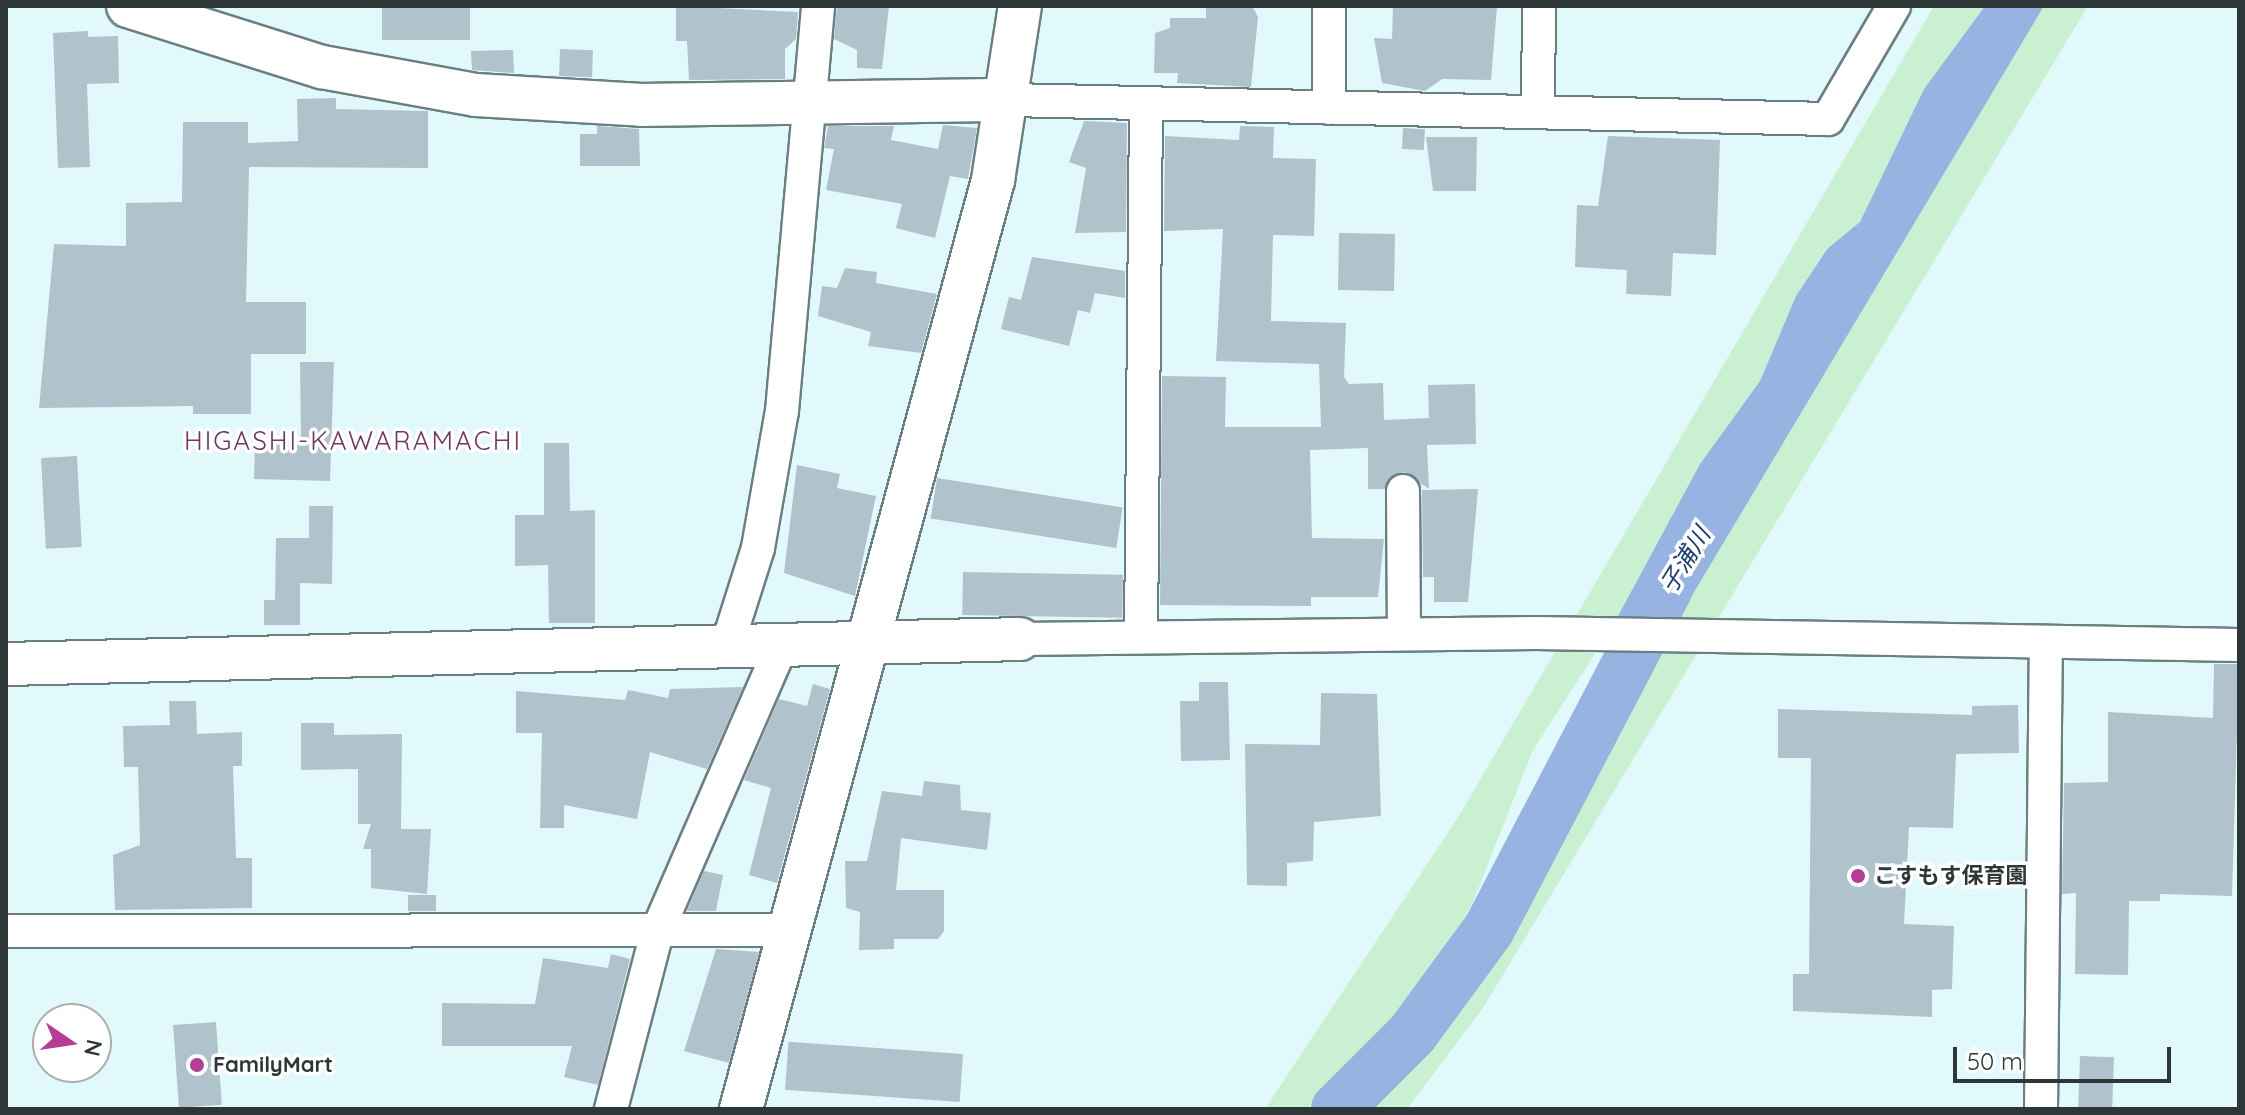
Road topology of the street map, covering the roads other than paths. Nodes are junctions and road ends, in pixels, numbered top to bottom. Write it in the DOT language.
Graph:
graph roads {
  1 [pos="128,6"];
  2 [pos="818,6"];
  3 [pos="1020,6"];
  4 [pos="1329,6"];
  5 [pos="1539,6"];
  6 [pos="1894,6"];
  7 [pos="1010,100"];
  8 [pos="811,103"];
  9 [pos="1146,104"];
  10 [pos="1329,108"];
  11 [pos="1538,112"];
  12 [pos="1403,491"];
  13 [pos="1404,633"];
  14 [pos="1141,637"];
  15 [pos="1020,639"];
  16 [pos="868,643"];
  17 [pos="2046,643"];
  18 [pos="2239,645"];
  19 [pos="781,647"];
  20 [pos="726,649"];
  21 [pos="6,664"];
  22 [pos="791,930"];
  23 [pos="6,931"];
  24 [pos="657,932"];
  25 [pos="611,1109"];
  26 [pos="741,1109"];
  27 [pos="2041,1109"];
  1 -- 8 [label="street"];
  2 -- 8 [label="street"];
  3 -- 7 [label="street"];
  4 -- 10 [label="street"];
  5 -- 11 [label="street"];
  6 -- 11 [label="street"];
  7 -- 8 [label="street"];
  7 -- 9 [label="street"];
  7 -- 16 [label="street"];
  8 -- 20 [label="street"];
  9 -- 10 [label="street"];
  9 -- 14 [label="street"];
  10 -- 11 [label="street"];
  12 -- 13 [label="street"];
  13 -- 14 [label="street"];
  13 -- 17 [label="street"];
  14 -- 15 [label="street"];
  15 -- 16 [label="street"];
  16 -- 19 [label="street"];
  16 -- 22 [label="street"];
  17 -- 18 [label="street"];
  17 -- 27 [label="street"];
  19 -- 20 [label="street"];
  19 -- 24 [label="street"];
  20 -- 21 [label="street"];
  22 -- 24 [label="street"];
  22 -- 26 [label="street"];
  23 -- 24 [label="street"];
  24 -- 25 [label="street"];
}
